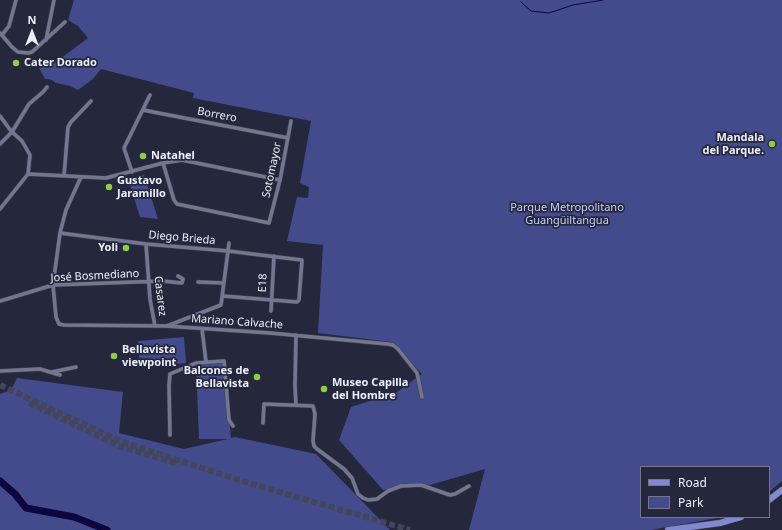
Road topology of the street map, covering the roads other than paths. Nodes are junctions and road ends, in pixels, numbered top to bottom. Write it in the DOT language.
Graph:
graph roads {
  1 [pos="16,0"];
  2 [pos="54,0"];
  3 [pos="65,22"];
  4 [pos="1,34"];
  5 [pos="46,41"];
  6 [pos="47,87"];
  7 [pos="150,95"];
  8 [pos="92,101"];
  9 [pos="143,110"];
  10 [pos="0,116"];
  11 [pos="291,121"];
  12 [pos="12,132"];
  13 [pos="288,138"];
  14 [pos="0,144"];
  15 [pos="164,163"];
  16 [pos="132,172"];
  17 [pos="28,174"];
  18 [pos="64,176"];
  19 [pos="81,177"];
  20 [pos="280,180"];
  21 [pos="0,209"];
  22 [pos="60,233"];
  23 [pos="229,243"];
  24 [pos="146,244"];
  25 [pos="228,251"];
  26 [pos="274,256"];
  27 [pos="178,276"];
  28 [pos="149,282"];
  29 [pos="198,282"];
  30 [pos="224,283"];
  31 [pos="53,285"];
  32 [pos="223,296"];
  33 [pos="271,300"];
  34 [pos="0,301"];
  35 [pos="270,311"];
  36 [pos="155,326"];
  37 [pos="166,326"];
  38 [pos="202,329"];
  39 [pos="296,335"];
  40 [pos="206,362"];
  41 [pos="76,367"];
  42 [pos="0,371"];
  43 [pos="51,372"];
  44 [pos="60,375"];
  45 [pos="422,397"];
  46 [pos="296,405"];
  47 [pos="263,423"];
  48 [pos="233,426"];
  49 [pos="170,435"];
  50 [pos="468,486"];
  51 [pos="782,490"];
  52 [pos="770,499"];
  53 [pos="738,518"];
  54 [pos="668,530"];
  1 -- 4 [label="street"];
  2 -- 5 [label="street"];
  3 -- 5 [label="street"];
  4 -- 5 [label="street"];
  6 -- 12 [label="street"];
  7 -- 9 [label="street"];
  8 -- 18 [label="street"];
  9 -- 13 [label="street, Borrero"];
  9 -- 16 [label="street"];
  10 -- 12 [label="street"];
  11 -- 13 [label="street, Sotomayor"];
  12 -- 14 [label="street"];
  12 -- 17 [label="street"];
  13 -- 20 [label="street, Sotomayor"];
  15 -- 16 [label="street"];
  15 -- 20 [label="street"];
  15 -- 20 [label="street, Sotomayor"];
  16 -- 19 [label="street"];
  17 -- 18 [label="street"];
  17 -- 21 [label="street"];
  18 -- 19 [label="street"];
  19 -- 22 [label="street"];
  22 -- 24 [label="street, Diego Brieda"];
  22 -- 31 [label="street"];
  23 -- 25 [label="street"];
  24 -- 25 [label="street, Diego Brieda"];
  24 -- 28 [label="street, Casarez"];
  25 -- 26 [label="street, Diego Brieda"];
  25 -- 30 [label="street"];
  26 -- 33 [label="street, E18"];
  26 -- 33 [label="street, Diego Brieda"];
  27 -- 28 [label="street, José Bosmediano"];
  28 -- 31 [label="street, José Bosmediano"];
  28 -- 36 [label="street, Casarez"];
  29 -- 30 [label="street"];
  30 -- 32 [label="street"];
  31 -- 34 [label="street, José Bosmediano"];
  31 -- 36 [label="street, Mariano Calvache"];
  32 -- 33 [label="street"];
  32 -- 37 [label="street"];
  33 -- 35 [label="street, E18"];
  36 -- 37 [label="street, Mariano Calvache"];
  37 -- 38 [label="street, Mariano Calvache"];
  38 -- 39 [label="street, Mariano Calvache"];
  38 -- 40 [label="street"];
  39 -- 45 [label="street, Mariano Calvache"];
  39 -- 46 [label="street"];
  40 -- 48 [label="street"];
  40 -- 49 [label="street"];
  41 -- 43 [label="street"];
  42 -- 43 [label="street"];
  43 -- 44 [label="street"];
  46 -- 47 [label="street"];
  46 -- 50 [label="street"];
  51 -- 52 [label="main road"];
  53 -- 54 [label="main road"];
}
